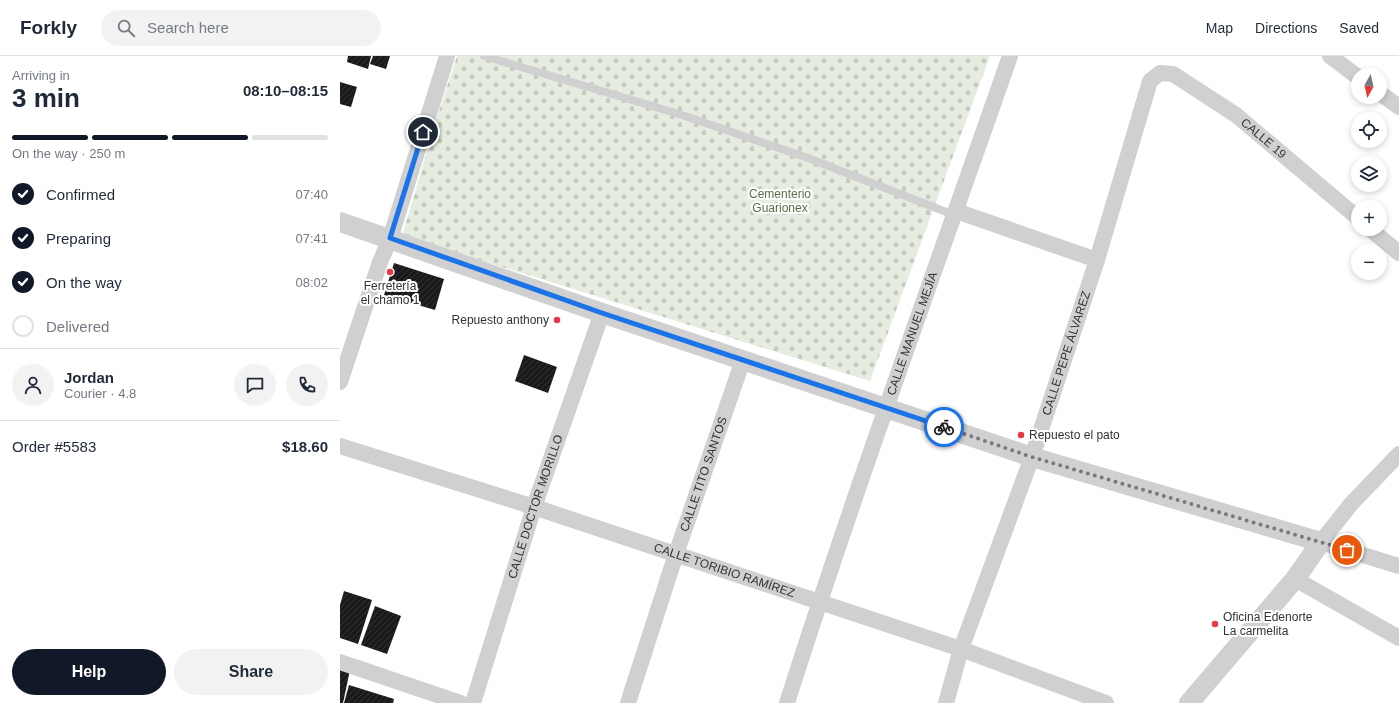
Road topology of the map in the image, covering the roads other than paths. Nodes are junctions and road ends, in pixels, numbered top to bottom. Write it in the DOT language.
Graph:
graph roads {
  1 [pos="447,56"];
  2 [pos="484,56"];
  3 [pos="1010,56"];
  4 [pos="1330,56"];
  5 [pos="1351,71"];
  6 [pos="1160,73"];
  7 [pos="1387,98"];
  8 [pos="1399,107"];
  9 [pos="1351,212"];
  10 [pos="955,213"];
  11 [pos="340,222"];
  12 [pos="1378,236"];
  13 [pos="390,238"];
  14 [pos="1399,253"];
  15 [pos="1097,260"];
  16 [pos="602,313"];
  17 [pos="743,360"];
  18 [pos="340,382"];
  19 [pos="885,408"];
  20 [pos="340,446"];
  21 [pos="1399,454"];
  22 [pos="1032,457"];
  23 [pos="534,507"];
  24 [pos="1321,542"];
  25 [pos="676,554"];
  26 [pos="1399,566"];
  27 [pos="1295,580"];
  28 [pos="819,603"];
  29 [pos="1399,638"];
  30 [pos="961,649"];
  31 [pos="340,662"];
  32 [pos="461,703"];
  33 [pos="473,703"];
  34 [pos="628,703"];
  35 [pos="787,703"];
  36 [pos="946,703"];
  37 [pos="1106,703"];
  38 [pos="1189,703"];
  1 -- 13 [label="street"];
  2 -- 10 [label="lane"];
  3 -- 10 [label="street, CALLE MANUEL MEJÍA"];
  4 -- 5 [label="street"];
  6 -- 9 [label="street, CALLE 19"];
  6 -- 15 [label="street, CALLE PEPE ÁLVAREZ"];
  7 -- 8 [label="street"];
  10 -- 15 [label="street"];
  10 -- 19 [label="street, CALLE MANUEL MEJÍA"];
  11 -- 13 [label="street"];
  12 -- 14 [label="street"];
  13 -- 16 [label="street"];
  13 -- 18 [label="street"];
  15 -- 22 [label="street, CALLE PEPE ÁLVAREZ"];
  16 -- 17 [label="street"];
  16 -- 23 [label="street, CALLE DOCTOR MORILLO"];
  17 -- 19 [label="street"];
  17 -- 25 [label="street, CALLE TITO SANTOS"];
  19 -- 22 [label="street"];
  19 -- 28 [label="street, CALLE MANUEL MEJÍA"];
  20 -- 23 [label="street, CALLE TORIBIO RAMÍREZ"];
  21 -- 24 [label="street"];
  22 -- 24 [label="street"];
  22 -- 30 [label="street, CALLE PEPE ÁLVAREZ"];
  23 -- 25 [label="street, CALLE TORIBIO RAMÍREZ"];
  23 -- 33 [label="street, CALLE DOCTOR MORILLO"];
  24 -- 26 [label="street"];
  24 -- 27 [label="street"];
  25 -- 28 [label="street, CALLE TORIBIO RAMÍREZ"];
  25 -- 34 [label="street, CALLE TITO SANTOS"];
  27 -- 29 [label="street"];
  27 -- 38 [label="street"];
  28 -- 30 [label="street, CALLE TORIBIO RAMÍREZ"];
  28 -- 35 [label="street, CALLE MANUEL MEJÍA"];
  30 -- 36 [label="street, CALLE PEPE ÁLVAREZ"];
  30 -- 37 [label="street, CALLE TORIBIO RAMÍREZ"];
  31 -- 32 [label="street"];
}
